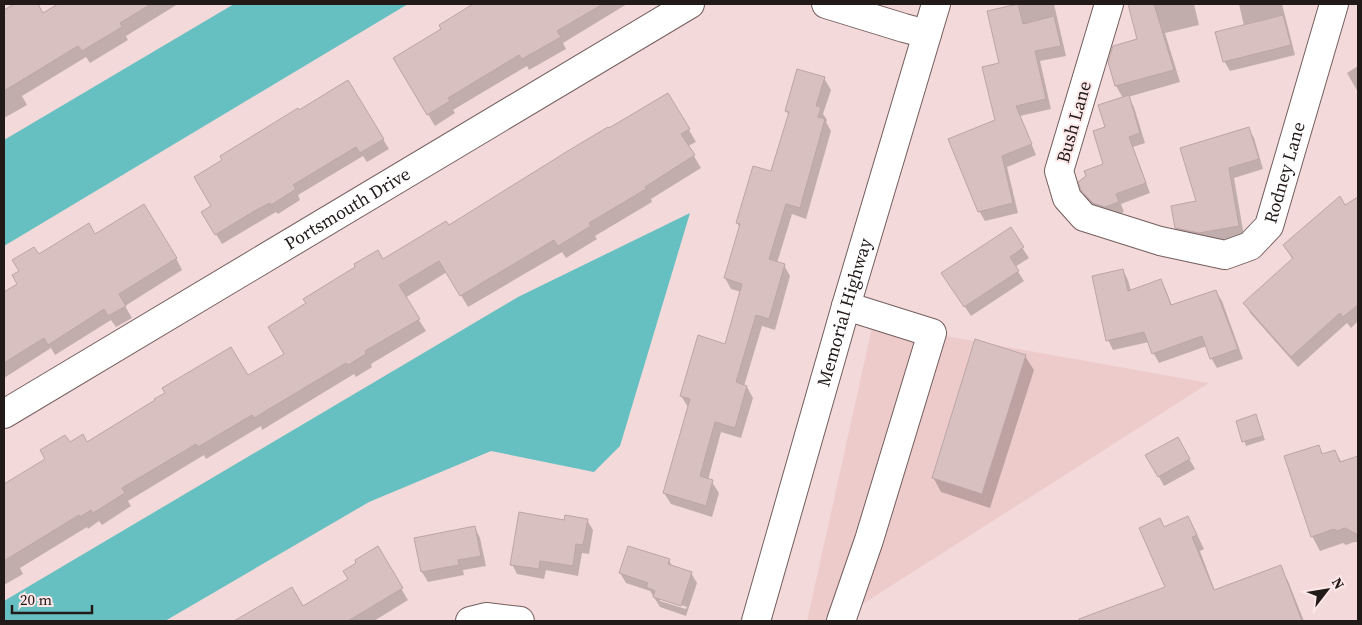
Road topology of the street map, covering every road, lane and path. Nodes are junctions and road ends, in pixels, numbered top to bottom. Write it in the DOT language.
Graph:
graph roads {
  1 [pos="690,4"];
  2 [pos="826,4"];
  3 [pos="936,4"];
  4 [pos="1109,4"];
  5 [pos="1334,4"];
  6 [pos="927,34"];
  7 [pos="1160,241"];
  8 [pos="846,306"];
  9 [pos="4,414"];
  10 [pos="470,621"];
  11 [pos="520,621"];
  12 [pos="756,621"];
  13 [pos="841,621"];
  1 -- 9 [label="street, Portsmouth Drive"];
  2 -- 6 [label="street"];
  3 -- 6 [label="street, Memorial Highway"];
  4 -- 7 [label="street, Bush Lane"];
  5 -- 7 [label="street, Rodney Lane"];
  6 -- 8 [label="street, Memorial Highway"];
  8 -- 12 [label="street, Memorial Highway"];
  8 -- 13 [label="street"];
  10 -- 11 [label="street"];
}
